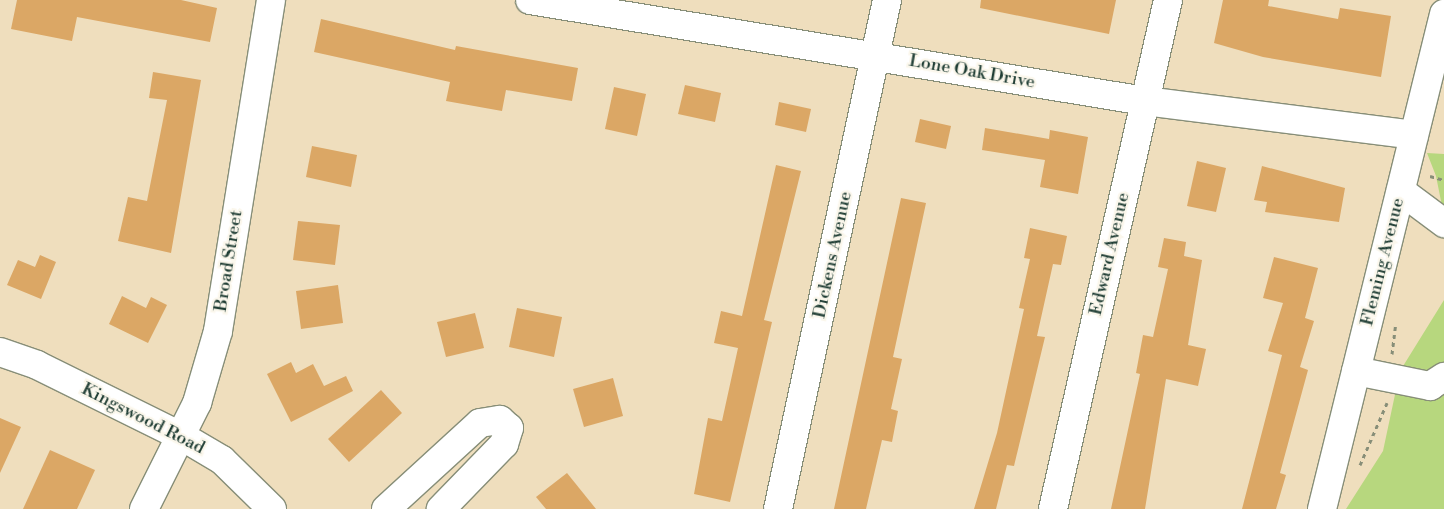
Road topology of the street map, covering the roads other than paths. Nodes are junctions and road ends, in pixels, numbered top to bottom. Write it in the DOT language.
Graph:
graph roads {
  1 [pos="271,0"];
  2 [pos="530,0"];
  3 [pos="887,0"];
  4 [pos="1168,0"];
  5 [pos="1444,14"];
  6 [pos="875,55"];
  7 [pos="1145,101"];
  8 [pos="1414,136"];
  9 [pos="1401,191"];
  10 [pos="1444,223"];
  11 [pos="0,352"];
  12 [pos="1356,371"];
  13 [pos="1444,377"];
  14 [pos="183,437"];
  15 [pos="144,509"];
  16 [pos="272,509"];
  17 [pos="386,509"];
  18 [pos="441,509"];
  19 [pos="778,509"];
  20 [pos="1053,509"];
  21 [pos="1322,509"];
  1 -- 14 [label="street, Broad Street"];
  2 -- 6 [label="street, Lone Oak Drive"];
  3 -- 6 [label="street, Dickens Avenue"];
  4 -- 7 [label="street, Edward Avenue"];
  5 -- 8 [label="street, Fleming Avenue"];
  6 -- 7 [label="street, Lone Oak Drive"];
  6 -- 19 [label="street, Dickens Avenue"];
  7 -- 8 [label="street, Lone Oak Drive"];
  7 -- 20 [label="street, Edward Avenue"];
  8 -- 9 [label="street, Fleming Avenue"];
  9 -- 10 [label="street"];
  9 -- 12 [label="street, Fleming Avenue"];
  11 -- 14 [label="street, Kingswood Road"];
  12 -- 13 [label="street"];
  12 -- 21 [label="street, Fleming Avenue"];
  14 -- 15 [label="street, Broad Street"];
  14 -- 16 [label="street, Kingswood Road"];
  17 -- 18 [label="street"];
}
